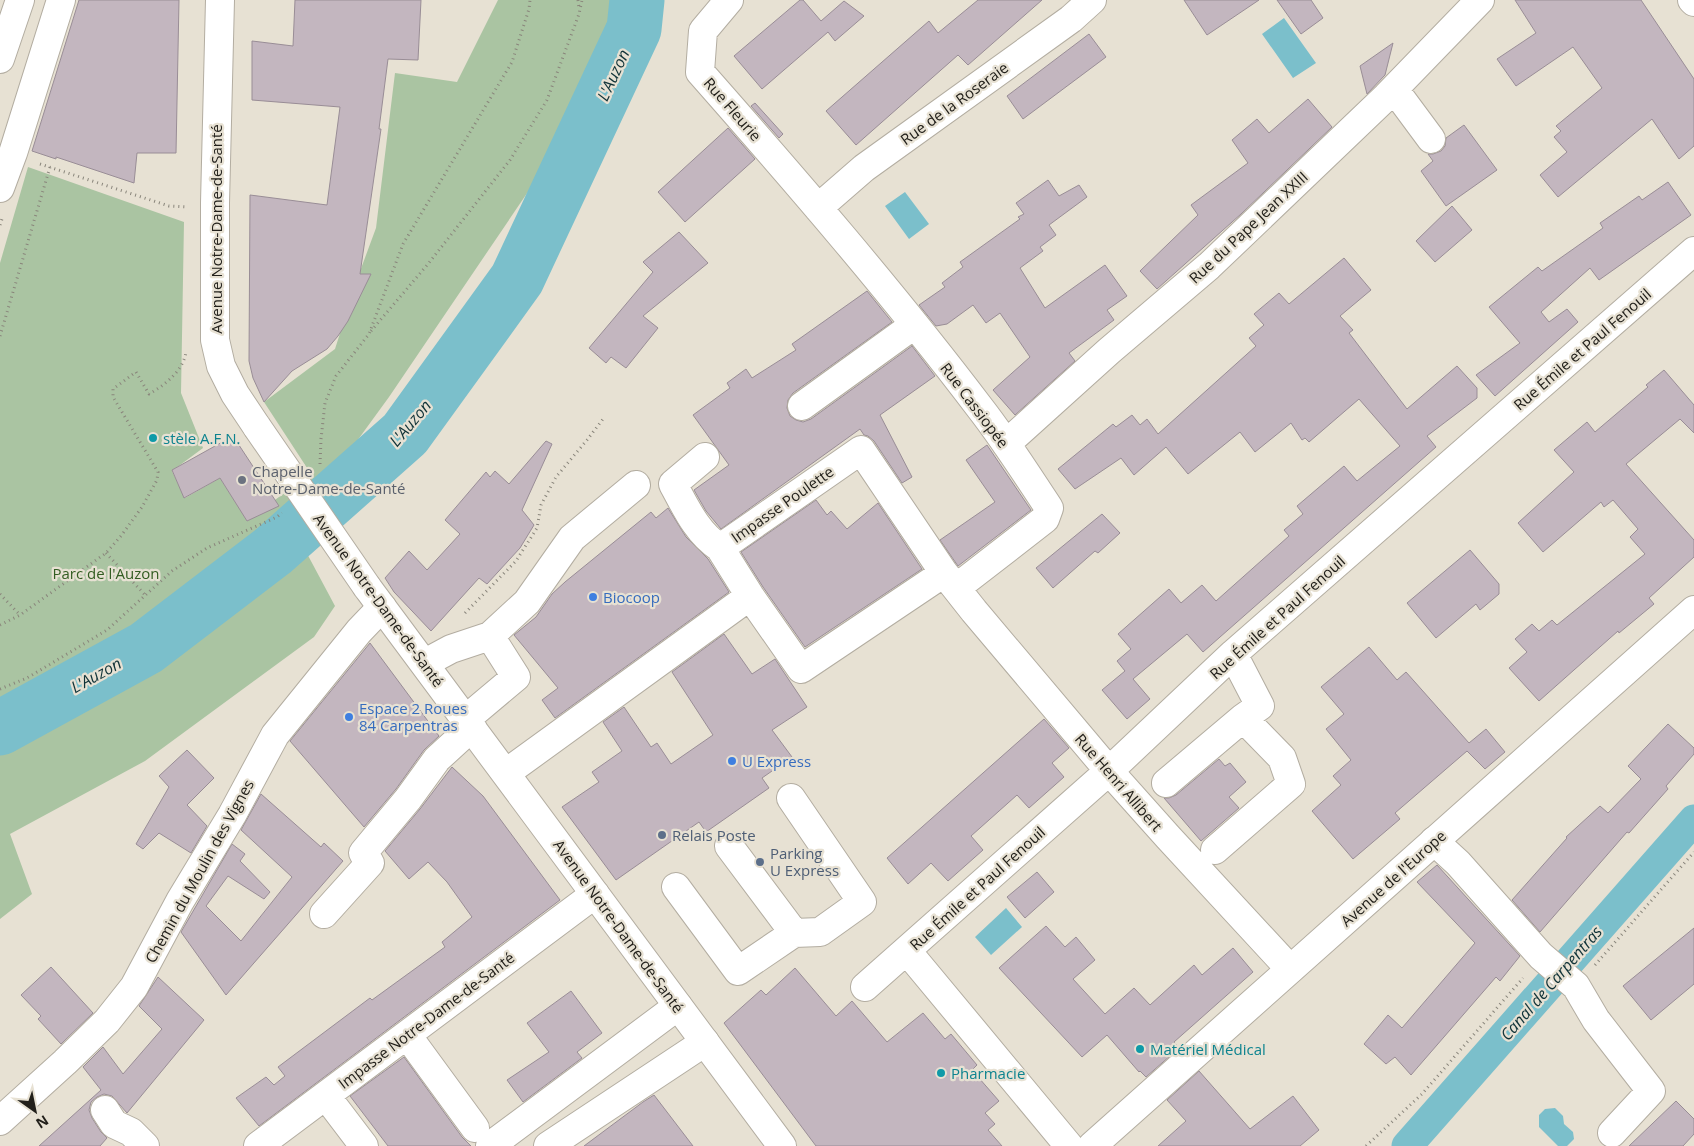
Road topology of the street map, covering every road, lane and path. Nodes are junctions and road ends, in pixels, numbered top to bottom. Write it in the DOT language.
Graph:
graph roads {
  1 [pos="20,0"];
  2 [pos="61,0"];
  3 [pos="220,0"];
  4 [pos="226,0"];
  5 [pos="530,0"];
  6 [pos="580,0"];
  7 [pos="729,0"];
  8 [pos="1092,0"];
  9 [pos="1480,0"];
  10 [pos="0,59"];
  11 [pos="1394,89"];
  12 [pos="1431,139"];
  13 [pos="34,162"];
  14 [pos="50,167"];
  15 [pos="0,188"];
  16 [pos="169,206"];
  17 [pos="187,207"];
  18 [pos="818,208"];
  19 [pos="187,216"];
  20 [pos="1694,251"];
  21 [pos="914,325"];
  22 [pos="368,334"];
  23 [pos="0,336"];
  24 [pos="187,344"];
  25 [pos="802,406"];
  26 [pos="603,419"];
  27 [pos="1006,444"];
  28 [pos="704,457"];
  29 [pos="320,468"];
  30 [pos="636,485"];
  31 [pos="283,512"];
  32 [pos="720,548"];
  33 [pos="106,552"];
  34 [pos="950,580"];
  35 [pos="0,594"];
  36 [pos="146,596"];
  37 [pos="750,596"];
  38 [pos="375,597"];
  39 [pos="1694,610"];
  40 [pos="20,615"];
  41 [pos="460,618"];
  42 [pos="0,625"];
  43 [pos="490,636"];
  44 [pos="1233,654"];
  45 [pos="425,664"];
  46 [pos="0,688"];
  47 [pos="1243,718"];
  48 [pos="469,723"];
  49 [pos="1109,771"];
  50 [pos="506,773"];
  51 [pos="1166,783"];
  52 [pos="791,798"];
  53 [pos="1434,841"];
  54 [pos="729,846"];
  55 [pos="1216,850"];
  56 [pos="1694,852"];
  57 [pos="676,888"];
  58 [pos="595,894"];
  59 [pos="324,914"];
  60 [pos="794,933"];
  61 [pos="907,951"];
  62 [pos="1543,958"];
  63 [pos="1290,969"];
  64 [pos="1572,983"];
  65 [pos="865,987"];
  66 [pos="678,1006"];
  67 [pos="407,1035"];
  68 [pos="705,1042"];
  69 [pos="326,1096"];
  70 [pos="105,1110"];
  71 [pos="0,1121"];
  72 [pos="1612,1133"];
  73 [pos="483,1137"];
  74 [pos="145,1146"];
  75 [pos="258,1146"];
  76 [pos="364,1146"];
  77 [pos="548,1146"];
  78 [pos="782,1146"];
  79 [pos="1069,1146"];
  80 [pos="1092,1146"];
  81 [pos="1366,1146"];
  1 -- 10 [label="street"];
  2 -- 15 [label="street"];
  3 -- 4 [label="street"];
  3 -- 38 [label="street, Avenue Notre-Dame-de-Santé, bridge"];
  5 -- 22 [label="path"];
  6 -- 22 [label="path"];
  7 -- 18 [label="street, Rue Fleurie"];
  8 -- 18 [label="street, Rue de la Roseraie"];
  9 -- 11 [label="street, Rue du Pape Jean XXIII"];
  11 -- 12 [label="street"];
  11 -- 27 [label="street, Rue du Pape Jean XXIII"];
  13 -- 14 [label="path"];
  14 -- 16 [label="path"];
  14 -- 23 [label="path"];
  17 -- 19 [label="path"];
  18 -- 21 [label="street, Rue Cassiopée"];
  20 -- 44 [label="street, Rue Émile et Paul Fenouil"];
  21 -- 25 [label="street"];
  21 -- 27 [label="street, Rue Cassiopée"];
  22 -- 29 [label="path"];
  24 -- 33 [label="path"];
  26 -- 41 [label="path"];
  27 -- 34 [label="street, Rue Cassiopée"];
  28 -- 32 [label="street"];
  30 -- 43 [label="street"];
  31 -- 36 [label="path"];
  32 -- 34 [label="street, Impasse Poulette"];
  32 -- 37 [label="street, Impasse Poulette"];
  33 -- 36 [label="path"];
  33 -- 40 [label="path"];
  34 -- 37 [label="street, Impasse Poulette"];
  34 -- 49 [label="street, Rue Henri Allibert"];
  35 -- 40 [label="path"];
  36 -- 46 [label="path"];
  37 -- 50 [label="street"];
  38 -- 45 [label="street, Avenue Notre-Dame-de-Santé"];
  38 -- 71 [label="street, Chemin du Moulin des Vignes"];
  39 -- 53 [label="street, Avenue de l'Europe"];
  40 -- 42 [label="path"];
  43 -- 45 [label="street"];
  43 -- 48 [label="street"];
  44 -- 47 [label="street"];
  44 -- 49 [label="street, Rue Émile et Paul Fenouil"];
  45 -- 48 [label="street, Avenue Notre-Dame-de-Santé"];
  47 -- 51 [label="street"];
  47 -- 55 [label="street"];
  48 -- 50 [label="street, Avenue Notre-Dame-de-Santé"];
  48 -- 59 [label="street"];
  49 -- 61 [label="street, Rue Émile et Paul Fenouil"];
  49 -- 63 [label="street, Rue Henri Allibert"];
  50 -- 58 [label="street, Avenue Notre-Dame-de-Santé"];
  52 -- 60 [label="street"];
  53 -- 62 [label="street"];
  53 -- 63 [label="street, Avenue de l'Europe"];
  54 -- 60 [label="street"];
  56 -- 64 [label="path"];
  57 -- 60 [label="street"];
  58 -- 66 [label="street, Avenue Notre-Dame-de-Santé"];
  58 -- 67 [label="street, Impasse Notre-Dame-de-Santé"];
  61 -- 65 [label="street, Rue Émile et Paul Fenouil"];
  61 -- 79 [label="street"];
  62 -- 64 [label="street"];
  62 -- 81 [label="path"];
  63 -- 80 [label="street, Avenue de l'Europe"];
  64 -- 72 [label="street"];
  66 -- 68 [label="street, Avenue Notre-Dame-de-Santé"];
  66 -- 73 [label="street"];
  67 -- 69 [label="street, Impasse Notre-Dame-de-Santé"];
  67 -- 73 [label="street"];
  68 -- 77 [label="street"];
  68 -- 78 [label="street, Avenue Notre-Dame-de-Santé"];
  69 -- 75 [label="street, Impasse Notre-Dame-de-Santé"];
  69 -- 76 [label="street"];
  70 -- 74 [label="street"];
}
